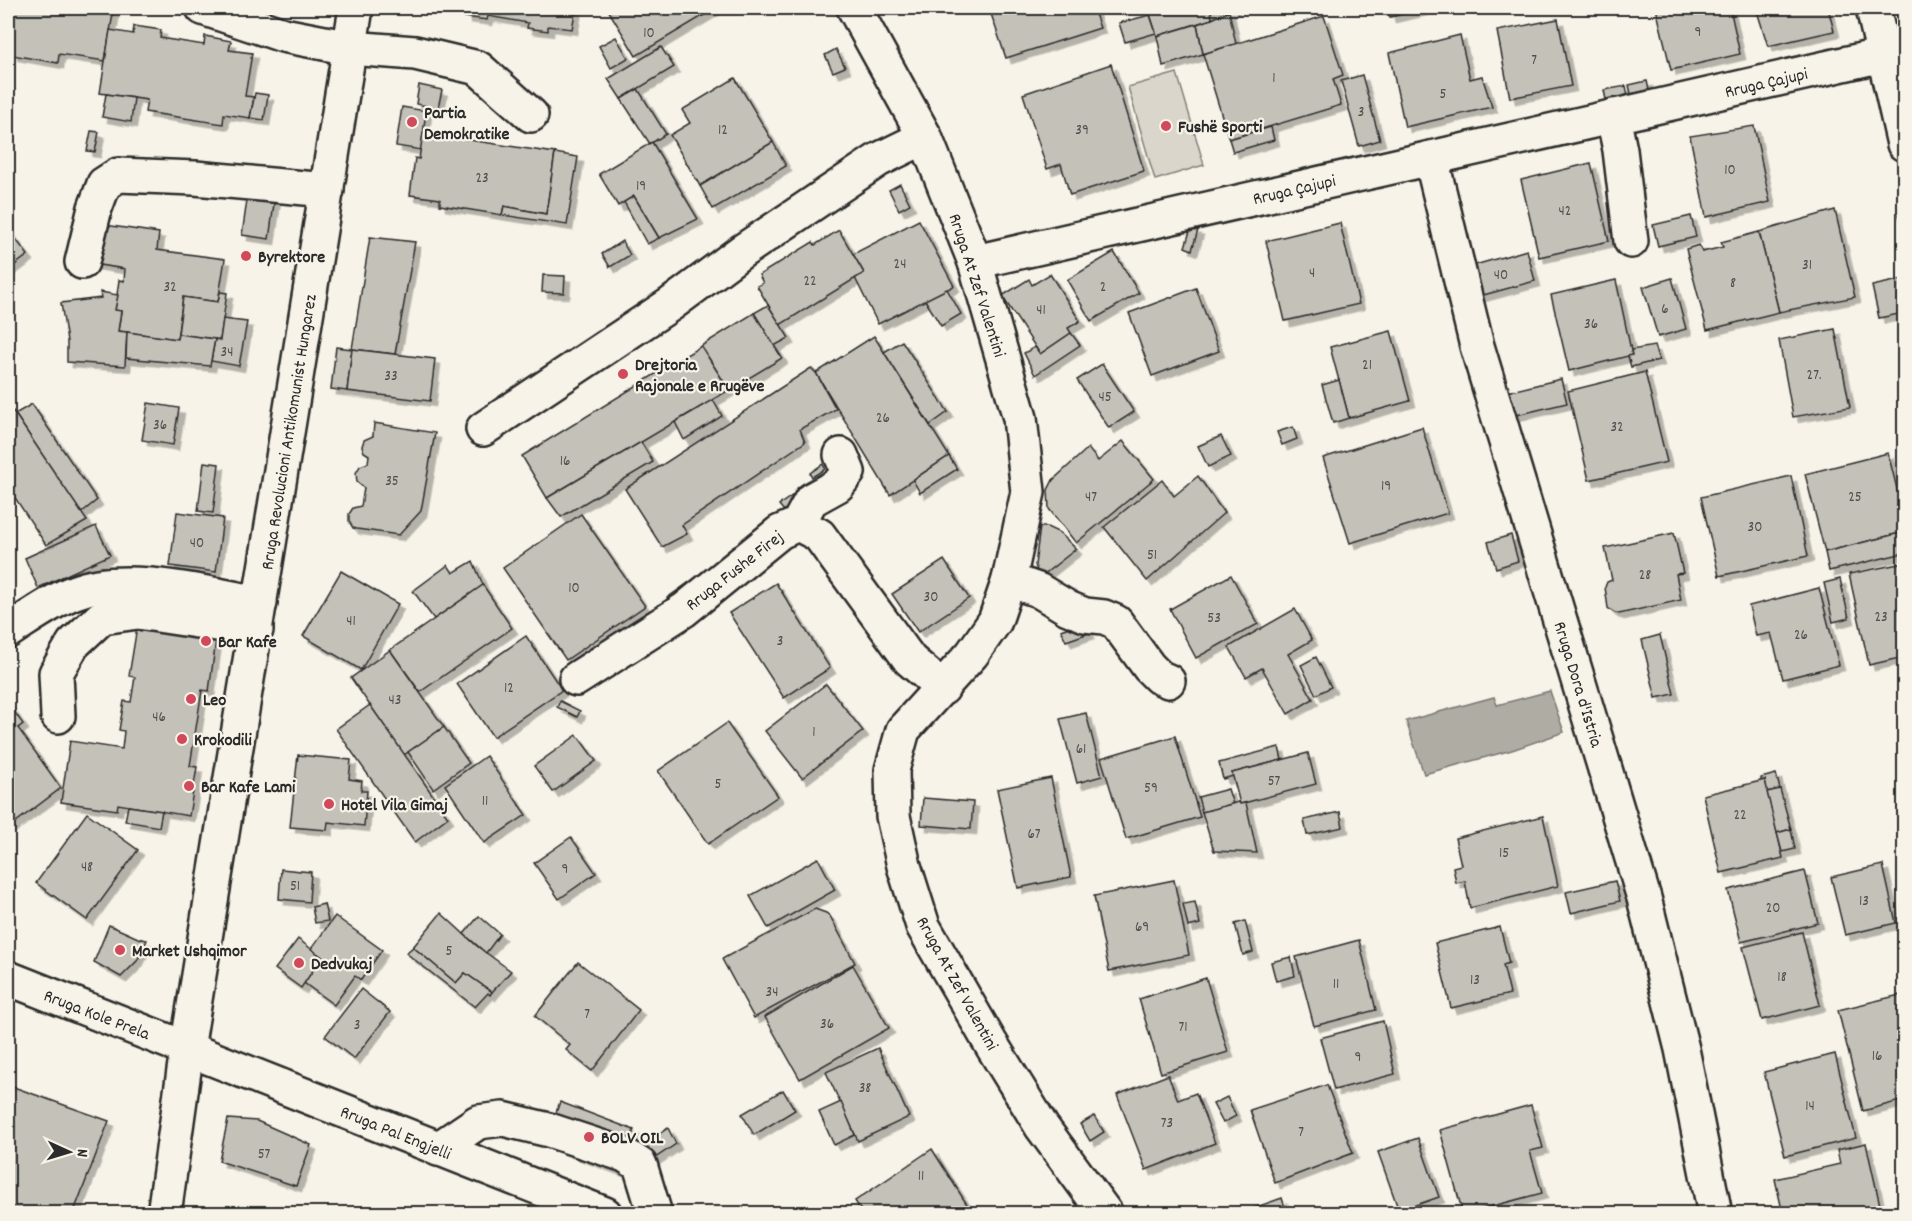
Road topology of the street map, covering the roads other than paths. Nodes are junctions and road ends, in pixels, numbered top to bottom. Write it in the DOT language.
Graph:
graph roads {
  1 [pos="203,8"];
  2 [pos="356,8"];
  3 [pos="854,8"];
  4 [pos="1873,8"];
  5 [pos="350,48"];
  6 [pos="1883,55"];
  7 [pos="531,115"];
  8 [pos="1613,116"];
  9 [pos="925,137"];
  10 [pos="1905,144"];
  11 [pos="1431,158"];
  12 [pos="327,189"];
  13 [pos="1631,241"];
  14 [pos="82,262"];
  15 [pos="975,262"];
  16 [pos="483,429"];
  17 [pos="841,455"];
  18 [pos="798,524"];
  19 [pos="1009,580"];
  20 [pos="258,616"];
  21 [pos="8,631"];
  22 [pos="576,679"];
  23 [pos="1168,681"];
  24 [pos="943,688"];
  25 [pos="57,716"];
  26 [pos="8,978"];
  27 [pos="188,1049"];
  28 [pos="438,1149"];
  29 [pos="164,1214"];
  30 [pos="605,1214"];
  31 [pos="655,1214"];
  32 [pos="1106,1214"];
  33 [pos="1715,1214"];
  1 -- 5 [label="street"];
  2 -- 5 [label="street, Rruga Revolucioni Antikomunist Hungarez"];
  3 -- 9 [label="street, Rruga At Zef Valentini"];
  4 -- 6 [label="street"];
  5 -- 7 [label="street"];
  5 -- 12 [label="street, Rruga Revolucioni Antikomunist Hungarez"];
  6 -- 8 [label="street, Rruga Çajupi"];
  6 -- 10 [label="street"];
  8 -- 11 [label="street, Rruga Çajupi"];
  8 -- 13 [label="street"];
  9 -- 15 [label="street, Rruga At Zef Valentini"];
  9 -- 16 [label="street"];
  11 -- 15 [label="street, Rruga Çajupi"];
  11 -- 33 [label="street, Rruga Dora d'Istria"];
  12 -- 14 [label="street"];
  12 -- 20 [label="street, Rruga Revolucioni Antikomunist Hungarez"];
  15 -- 19 [label="street, Rruga At Zef Valentini"];
  17 -- 18 [label="street"];
  18 -- 22 [label="street, Rruga Fushe Firej"];
  18 -- 24 [label="street, Rruga Fushe Firej"];
  19 -- 23 [label="street"];
  19 -- 24 [label="street, Rruga At Zef Valentini"];
  20 -- 21 [label="street"];
  20 -- 25 [label="street"];
  20 -- 27 [label="street, Rruga Revolucioni Antikomunist Hungarez"];
  24 -- 32 [label="street, Rruga At Zef Valentini"];
  26 -- 27 [label="street, Rruga Kole Prela"];
  27 -- 28 [label="street, Rruga Pal Engjelli"];
  27 -- 29 [label="street, Rruga Revolucioni Antikomunist Hungarez"];
  28 -- 30 [label="street, Rruga Pal Engjelli"];
  28 -- 31 [label="street"];
}
